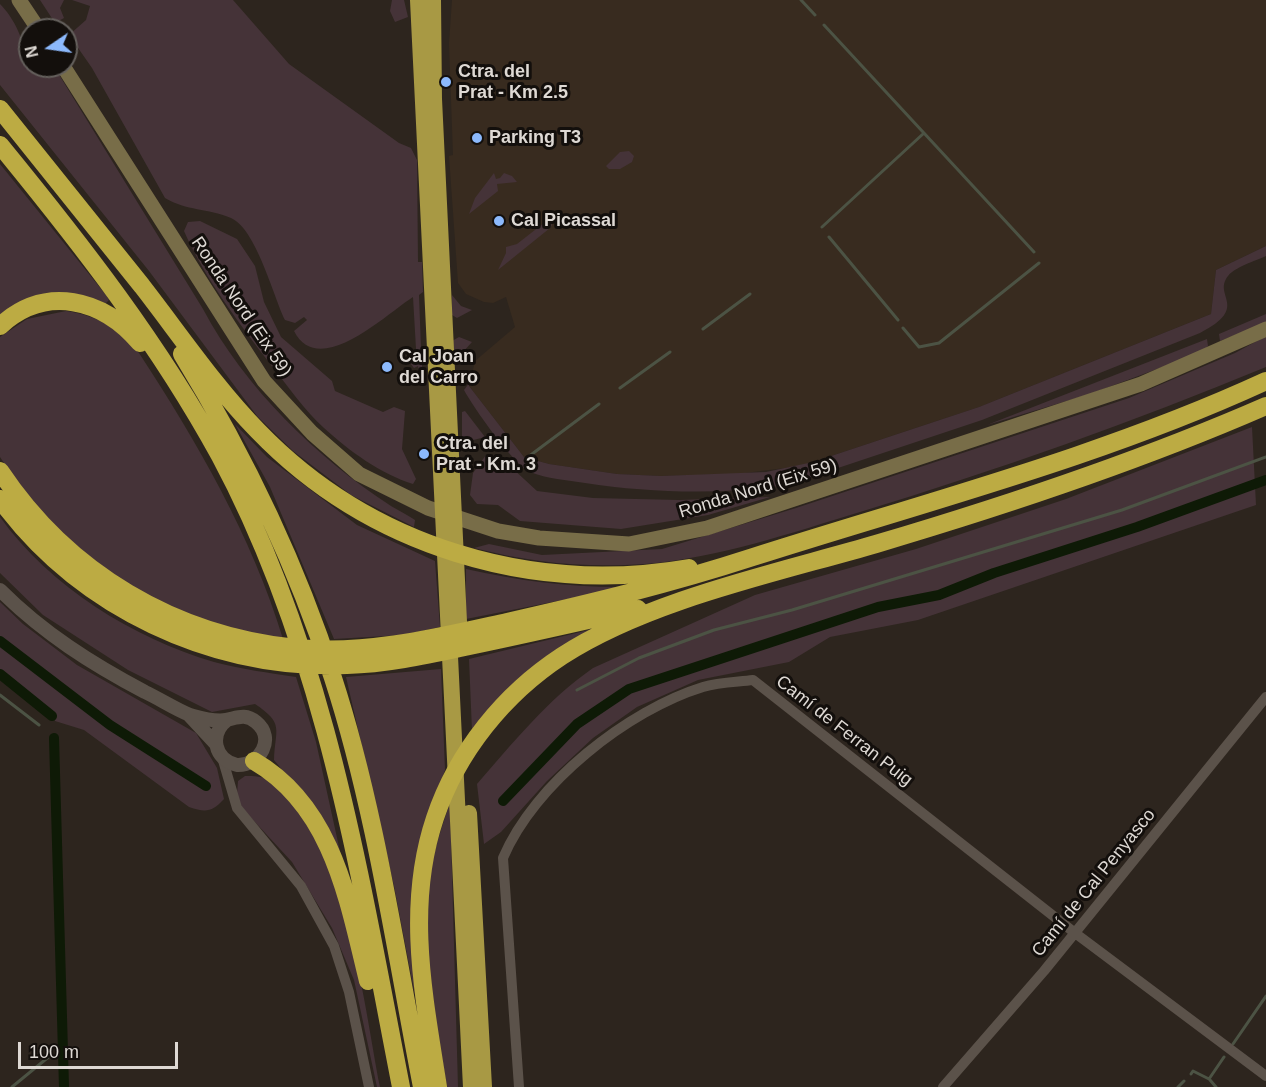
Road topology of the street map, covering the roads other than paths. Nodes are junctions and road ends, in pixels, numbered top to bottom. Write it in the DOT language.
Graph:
graph roads {
  1 [pos="20,0"];
  2 [pos="418,0"];
  3 [pos="433,0"];
  4 [pos="31,18"];
  5 [pos="71,78"];
  6 [pos="0,109"];
  7 [pos="0,145"];
  8 [pos="115,252"];
  9 [pos="0,326"];
  10 [pos="1266,329"];
  11 [pos="1266,381"];
  12 [pos="191,405"];
  13 [pos="1266,406"];
  14 [pos="0,471"];
  15 [pos="0,498"];
  16 [pos="750,558"];
  17 [pos="0,590"];
  18 [pos="706,594"];
  19 [pos="484,635"];
  20 [pos="280,654"];
  21 [pos="1266,697"];
  22 [pos="188,714"];
  23 [pos="227,720"];
  24 [pos="216,743"];
  25 [pos="222,757"];
  26 [pos="247,763"];
  27 [pos="229,784"];
  28 [pos="1075,933"];
  29 [pos="1266,1076"];
  30 [pos="369,1087"];
  31 [pos="399,1087"];
  32 [pos="422,1087"];
  33 [pos="438,1087"];
  34 [pos="471,1087"];
  35 [pos="484,1087"];
  36 [pos="519,1087"];
  37 [pos="944,1087"];
  1 -- 4 [label="main road"];
  2 -- 34 [label="highway"];
  3 -- 35 [label="highway"];
  5 -- 10 [label="main road, Ronda Nord (Eix 59)"];
  6 -- 8 [label="highway"];
  7 -- 12 [label="highway"];
  8 -- 16 [label="highway"];
  8 -- 32 [label="highway"];
  9 -- 12 [label="highway"];
  11 -- 16 [label="highway"];
  12 -- 31 [label="highway"];
  13 -- 18 [label="highway"];
  14 -- 20 [label="highway"];
  15 -- 20 [label="highway"];
  16 -- 19 [label="highway"];
  17 -- 22 [label="street"];
  18 -- 19 [label="highway"];
  18 -- 33 [label="highway"];
  19 -- 20 [label="highway"];
  21 -- 28 [label="street, Camí de Cal Penyasco"];
  22 -- 23 [label="street"];
  22 -- 24 [label="street"];
  23 -- 24 [label="street"];
  23 -- 26 [label="street"];
  24 -- 25 [label="street"];
  25 -- 26 [label="street"];
  25 -- 27 [label="street"];
  26 -- 27 [label="street"];
  26 -- 31 [label="highway"];
  27 -- 30 [label="street"];
  28 -- 29 [label="street, Camí de Ferran Puig"];
  28 -- 36 [label="street, Camí de Ferran Puig"];
  28 -- 37 [label="street, Camí de Cal Penyasco"];
}
